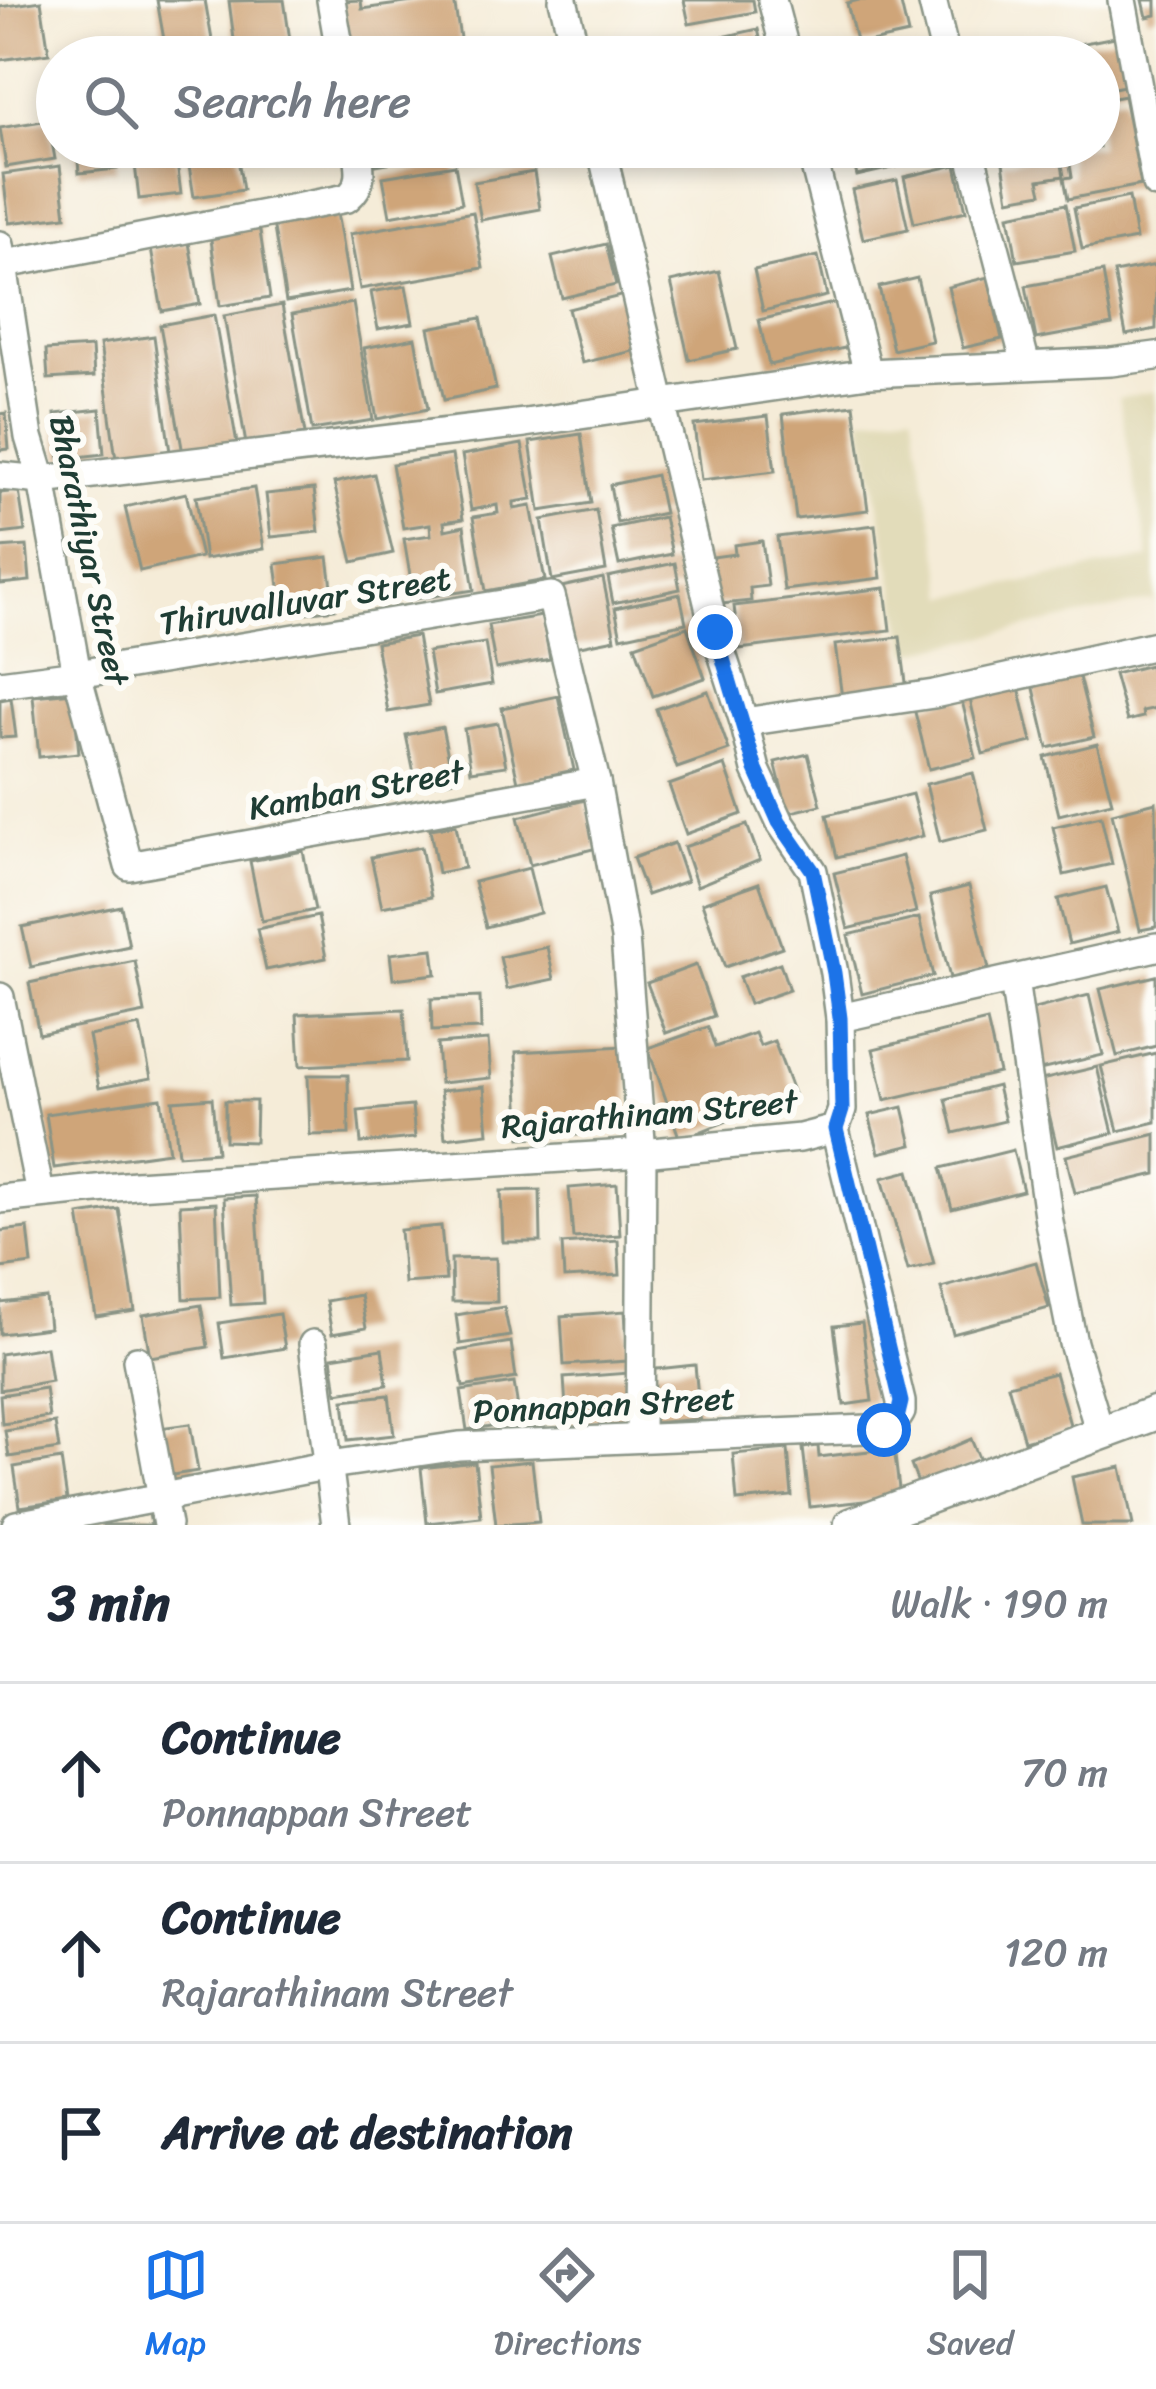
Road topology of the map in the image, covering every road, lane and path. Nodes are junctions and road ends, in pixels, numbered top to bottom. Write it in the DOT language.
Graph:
graph roads {
  1 [pos="332,0"];
  2 [pos="562,0"];
  3 [pos="772,0"];
  4 [pos="932,0"];
  5 [pos="1122,0"];
  6 [pos="338,36"];
  7 [pos="572,36"];
  8 [pos="781,36"];
  9 [pos="941,36"];
  10 [pos="361,168"];
  11 [pos="606,168"];
  12 [pos="815,168"];
  13 [pos="975,168"];
  14 [pos="1156,184"];
  15 [pos="1,259"];
  16 [pos="1156,356"];
  17 [pos="1026,365"];
  18 [pos="868,373"];
  19 [pos="661,405"];
  20 [pos="0,476"];
  21 [pos="42,480"];
  22 [pos="1156,644"];
  23 [pos="77,674"];
  24 [pos="0,684"];
  25 [pos="744,722"];
  26 [pos="596,782"];
  27 [pos="129,866"];
  28 [pos="1156,946"];
  29 [pos="1014,980"];
  30 [pos="0,997"];
  31 [pos="840,1018"];
  32 [pos="836,1129"];
  33 [pos="642,1153"];
  34 [pos="40,1193"];
  35 [pos="0,1199"];
  36 [pos="313,1344"];
  37 [pos="137,1360"];
  38 [pos="1156,1413"];
  39 [pos="1100,1433"];
  40 [pos="640,1437"];
  41 [pos="330,1465"];
  42 [pos="162,1496"];
  43 [pos="0,1505"];
  44 [pos="3,1525"];
  45 [pos="16,1525"];
  46 [pos="167,1525"];
  47 [pos="336,1525"];
  48 [pos="851,1525"];
  1 -- 6 [label="street"];
  2 -- 7 [label="street"];
  3 -- 8 [label="street"];
  4 -- 9 [label="street"];
  5 -- 14 [label="street"];
  10 -- 15 [label="street"];
  11 -- 19 [label="street, Rajarathinam Street"];
  12 -- 18 [label="street"];
  13 -- 17 [label="street"];
  15 -- 21 [label="street, Bharathiyar Street"];
  16 -- 17 [label="street"];
  17 -- 18 [label="street"];
  18 -- 19 [label="street"];
  19 -- 21 [label="street"];
  19 -- 25 [label="street, Rajarathinam Street"];
  20 -- 21 [label="street"];
  21 -- 23 [label="street, Bharathiyar Street"];
  22 -- 25 [label="street"];
  23 -- 24 [label="street, Thiruvalluvar Street"];
  23 -- 26 [label="street, Thiruvalluvar Street"];
  23 -- 27 [label="street, Bharathiyar Street"];
  25 -- 31 [label="street, Rajarathinam Street"];
  26 -- 27 [label="street, Kamban Street"];
  26 -- 33 [label="street"];
  28 -- 29 [label="street"];
  29 -- 31 [label="street"];
  29 -- 39 [label="street"];
  30 -- 34 [label="street"];
  31 -- 32 [label="street, Rajarathinam Street"];
  32 -- 33 [label="street, Rajarathinam Street"];
  32 -- 40 [label="street, Ponnappan Street"];
  33 -- 34 [label="street, Rajarathinam Street"];
  33 -- 40 [label="street"];
  34 -- 35 [label="street, Rajarathinam Street"];
  36 -- 41 [label="street"];
  37 -- 42 [label="street"];
  38 -- 39 [label="street"];
  39 -- 48 [label="street"];
  40 -- 41 [label="street, Ponnappan Street"];
  41 -- 42 [label="street, Ponnappan Street"];
  41 -- 47 [label="street"];
  42 -- 45 [label="street, Ponnappan Street"];
  42 -- 46 [label="street"];
  43 -- 44 [label="street"];
}
